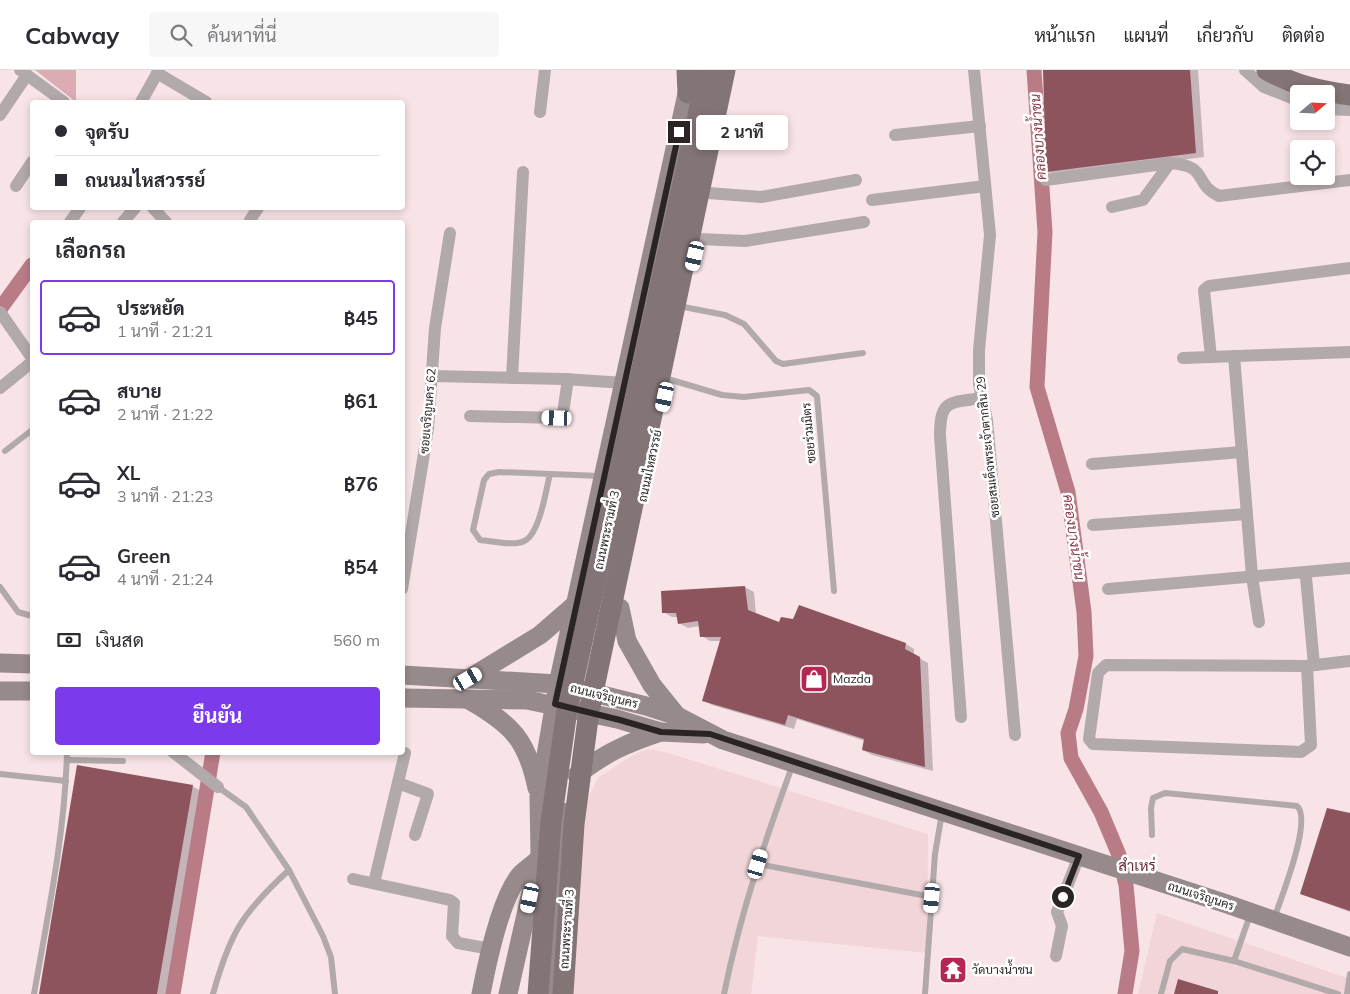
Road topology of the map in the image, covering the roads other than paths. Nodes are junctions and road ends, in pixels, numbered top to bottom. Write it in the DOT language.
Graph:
graph roads {
  1 [pos="546,70"];
  2 [pos="687,70"];
  3 [pos="692,70"];
  4 [pos="708,70"];
  5 [pos="725,70"];
  6 [pos="734,70"];
  7 [pos="974,70"];
  8 [pos="1245,70"];
  9 [pos="1267,70"];
  10 [pos="1298,70"];
  11 [pos="158,72"];
  12 [pos="23,73"];
  13 [pos="1350,84"];
  14 [pos="688,93"];
  15 [pos="1350,95"];
  16 [pos="1290,97"];
  17 [pos="61,100"];
  18 [pos="141,100"];
  19 [pos="203,100"];
  20 [pos="1335,109"];
  21 [pos="1350,110"];
  22 [pos="540,112"];
  23 [pos="0,115"];
  24 [pos="980,126"];
  25 [pos="895,135"];
  26 [pos="1170,163"];
  27 [pos="30,165"];
  28 [pos="523,172"];
  29 [pos="856,180"];
  30 [pos="1046,180"];
  31 [pos="1350,180"];
  32 [pos="16,186"];
  33 [pos="985,186"];
  34 [pos="708,193"];
  35 [pos="872,200"];
  36 [pos="1112,207"];
  37 [pos="133,210"];
  38 [pos="155,210"];
  39 [pos="257,210"];
  40 [pos="125,220"];
  41 [pos="164,220"];
  42 [pos="250,220"];
  43 [pos="864,222"];
  44 [pos="450,233"];
  45 [pos="699,239"];
  46 [pos="1350,268"];
  47 [pos="684,307"];
  48 [pos="1,313"];
  49 [pos="1350,352"];
  50 [pos="863,353"];
  51 [pos="30,355"];
  52 [pos="1234,356"];
  53 [pos="1211,357"];
  54 [pos="1183,358"];
  55 [pos="30,364"];
  56 [pos="432,376"];
  57 [pos="512,378"];
  58 [pos="568,379"];
  59 [pos="668,379"];
  60 [pos="625,383"];
  61 [pos="0,388"];
  62 [pos="982,398"];
  63 [pos="470,416"];
  64 [pos="30,432"];
  65 [pos="6,452"];
  66 [pos="1242,452"];
  67 [pos="1092,464"];
  68 [pos="550,474"];
  69 [pos="605,476"];
  70 [pos="1247,514"];
  71 [pos="408,526"];
  72 [pos="1092,526"];
  73 [pos="405,563"];
  74 [pos="1350,568"];
  75 [pos="1303,574"];
  76 [pos="1252,576"];
  77 [pos="0,587"];
  78 [pos="1108,589"];
  79 [pos="834,591"];
  80 [pos="577,603"];
  81 [pos="620,608"];
  82 [pos="30,615"];
  83 [pos="1259,622"];
  84 [pos="1350,661"];
  85 [pos="0,663"];
  86 [pos="30,664"];
  87 [pos="1310,666"];
  88 [pos="405,675"];
  89 [pos="468,679"];
  90 [pos="558,684"];
  91 [pos="0,691"];
  92 [pos="30,691"];
  93 [pos="601,693"];
  94 [pos="405,698"];
  95 [pos="468,700"];
  96 [pos="555,704"];
  97 [pos="595,714"];
  98 [pos="677,716"];
  99 [pos="961,718"];
  100 [pos="661,732"];
  101 [pos="710,734"];
  102 [pos="1015,735"];
  103 [pos="67,755"];
  104 [pos="177,755"];
  105 [pos="405,755"];
  106 [pos="67,760"];
  107 [pos="123,761"];
  108 [pos="793,763"];
  109 [pos="0,774"];
  110 [pos="577,774"];
  111 [pos="66,781"];
  112 [pos="398,783"];
  113 [pos="218,787"];
  114 [pos="539,797"];
  115 [pos="562,812"];
  116 [pos="942,812"];
  117 [pos="415,835"];
  118 [pos="1152,835"];
  119 [pos="539,856"];
  120 [pos="1084,858"];
  121 [pos="758,864"];
  122 [pos="289,870"];
  123 [pos="353,879"];
  124 [pos="374,883"];
  125 [pos="932,898"];
  126 [pos="1250,912"];
  127 [pos="1273,921"];
  128 [pos="1350,947"];
  129 [pos="491,949"];
  130 [pos="1056,956"];
  131 [pos="1234,961"];
  132 [pos="1350,974"];
  133 [pos="34,994"];
  134 [pos="214,994"];
  135 [pos="335,994"];
  136 [pos="481,994"];
  137 [pos="508,994"];
  138 [pos="538,994"];
  139 [pos="546,994"];
  140 [pos="563,994"];
  141 [pos="724,994"];
  142 [pos="926,994"];
  143 [pos="1161,994"];
  144 [pos="1338,994"];
  145 [pos="1347,994"];
  1 -- 22 [label="street"];
  2 -- 14 [label="main road"];
  3 -- 14 [label="main road, ถนนมไหสวรรย์"];
  4 -- 138 [label="main road, ถนนพระรามที่ 3, bridge"];
  5 -- 140 [label="main road, ถนนพระรามที่ 3, bridge"];
  6 -- 34 [label="main road, ถนนมไหสวรรย์"];
  7 -- 24 [label="street, ซอยสมเด็จพระเจ้าตากสิน 29"];
  8 -- 16 [label="street"];
  9 -- 15 [label="main road"];
  10 -- 13 [label="main road"];
  11 -- 18 [label="street"];
  11 -- 19 [label="street"];
  12 -- 17 [label="street"];
  12 -- 23 [label="street"];
  14 -- 60 [label="main road, ถนนมไหสวรรย์"];
  20 -- 21 [label="street"];
  24 -- 25 [label="street"];
  24 -- 33 [label="street, ซอยสมเด็จพระเจ้าตากสิน 29"];
  26 -- 30 [label="street"];
  26 -- 31 [label="street"];
  26 -- 36 [label="street"];
  27 -- 32 [label="street"];
  28 -- 57 [label="street"];
  29 -- 34 [label="street"];
  33 -- 35 [label="street"];
  33 -- 62 [label="street, ซอยสมเด็จพระเจ้าตากสิน 29"];
  34 -- 45 [label="main road, ถนนมไหสวรรย์"];
  37 -- 40 [label="street"];
  38 -- 41 [label="street"];
  39 -- 42 [label="street"];
  43 -- 45 [label="street"];
  44 -- 56 [label="street, ซอยเจริญนคร 62"];
  45 -- 47 [label="main road, ถนนมไหสวรรย์"];
  46 -- 53 [label="street"];
  47 -- 50 [label="lane"];
  47 -- 59 [label="main road, ถนนมไหสวรรย์"];
  48 -- 51 [label="street"];
  49 -- 52 [label="street"];
  52 -- 53 [label="street"];
  52 -- 66 [label="street"];
  53 -- 54 [label="street"];
  55 -- 61 [label="street"];
  56 -- 57 [label="street"];
  56 -- 71 [label="street, ซอยเจริญนคร 62"];
  57 -- 58 [label="street"];
  58 -- 60 [label="street"];
  58 -- 63 [label="street"];
  59 -- 79 [label="lane, ซอยร่วมมิตร"];
  59 -- 81 [label="main road, ถนนมไหสวรรย์"];
  60 -- 69 [label="main road, ถนนมไหสวรรย์"];
  62 -- 99 [label="street"];
  62 -- 102 [label="street, ซอยสมเด็จพระเจ้าตากสิน 29"];
  64 -- 65 [label="lane"];
  66 -- 67 [label="street"];
  66 -- 70 [label="street"];
  68 -- 68 [label="lane"];
  68 -- 69 [label="lane"];
  69 -- 80 [label="main road, ถนนมไหสวรรย์"];
  70 -- 72 [label="street"];
  70 -- 76 [label="street"];
  71 -- 73 [label="street, ซอยเจริญนคร 62"];
  74 -- 75 [label="street"];
  75 -- 76 [label="street"];
  75 -- 87 [label="street"];
  76 -- 78 [label="street"];
  76 -- 83 [label="street"];
  77 -- 82 [label="lane"];
  80 -- 89 [label="main road"];
  80 -- 90 [label="main road, ถนนมไหสวรรย์"];
  81 -- 93 [label="main road, ถนนมไหสวรรย์"];
  81 -- 98 [label="main road"];
  84 -- 87 [label="street"];
  85 -- 86 [label="main road"];
  87 -- 87 [label="street"];
  88 -- 89 [label="main road, ถนนเจริญนคร"];
  89 -- 90 [label="main road, ถนนเจริญนคร"];
  90 -- 93 [label="main road, ถนนเจริญนคร"];
  90 -- 96 [label="main road, ถนนมไหสวรรย์"];
  91 -- 92 [label="main road"];
  93 -- 97 [label="main road, ถนนมไหสวรรย์"];
  93 -- 98 [label="main road, ถนนเจริญนคร"];
  94 -- 95 [label="main road, ถนนเจริญนคร"];
  95 -- 96 [label="main road, ถนนเจริญนคร"];
  95 -- 114 [label="main road"];
  96 -- 97 [label="main road, ถนนเจริญนคร"];
  96 -- 114 [label="main road, ถนนมไหสวรรย์"];
  97 -- 100 [label="main road, ถนนเจริญนคร"];
  97 -- 110 [label="main road, ถนนมไหสวรรย์"];
  98 -- 101 [label="main road, ถนนเจริญนคร"];
  100 -- 101 [label="main road, ถนนเจริญนคร"];
  100 -- 110 [label="main road"];
  101 -- 108 [label="main road, ถนนเจริญนคร"];
  103 -- 106 [label="lane"];
  104 -- 113 [label="street"];
  105 -- 112 [label="street"];
  106 -- 107 [label="lane"];
  106 -- 111 [label="lane"];
  108 -- 116 [label="main road, ถนนเจริญนคร"];
  108 -- 121 [label="lane"];
  109 -- 111 [label="lane"];
  110 -- 115 [label="main road, ถนนมไหสวรรย์"];
  111 -- 133 [label="lane"];
  112 -- 117 [label="street"];
  112 -- 124 [label="street"];
  113 -- 122 [label="lane"];
  114 -- 119 [label="main road, ถนนมไหสวรรย์"];
  115 -- 119 [label="main road, ถนนมไหสวรรย์"];
  115 -- 139 [label="main road"];
  116 -- 120 [label="main road, ถนนเจริญนคร"];
  116 -- 125 [label="lane"];
  118 -- 127 [label="lane"];
  119 -- 129 [label="main road"];
  119 -- 137 [label="main road, ถนนมไหสวรรย์"];
  120 -- 126 [label="main road, ถนนเจริญนคร"];
  120 -- 130 [label="street"];
  121 -- 125 [label="lane"];
  121 -- 141 [label="lane"];
  122 -- 134 [label="lane"];
  122 -- 135 [label="lane"];
  123 -- 124 [label="street"];
  124 -- 129 [label="street"];
  125 -- 142 [label="lane"];
  126 -- 127 [label="main road, ถนนเจริญนคร"];
  126 -- 131 [label="lane"];
  127 -- 128 [label="main road, ถนนเจริญนคร"];
  129 -- 136 [label="main road"];
  131 -- 143 [label="lane"];
  131 -- 144 [label="lane"];
  132 -- 145 [label="lane"];
}
